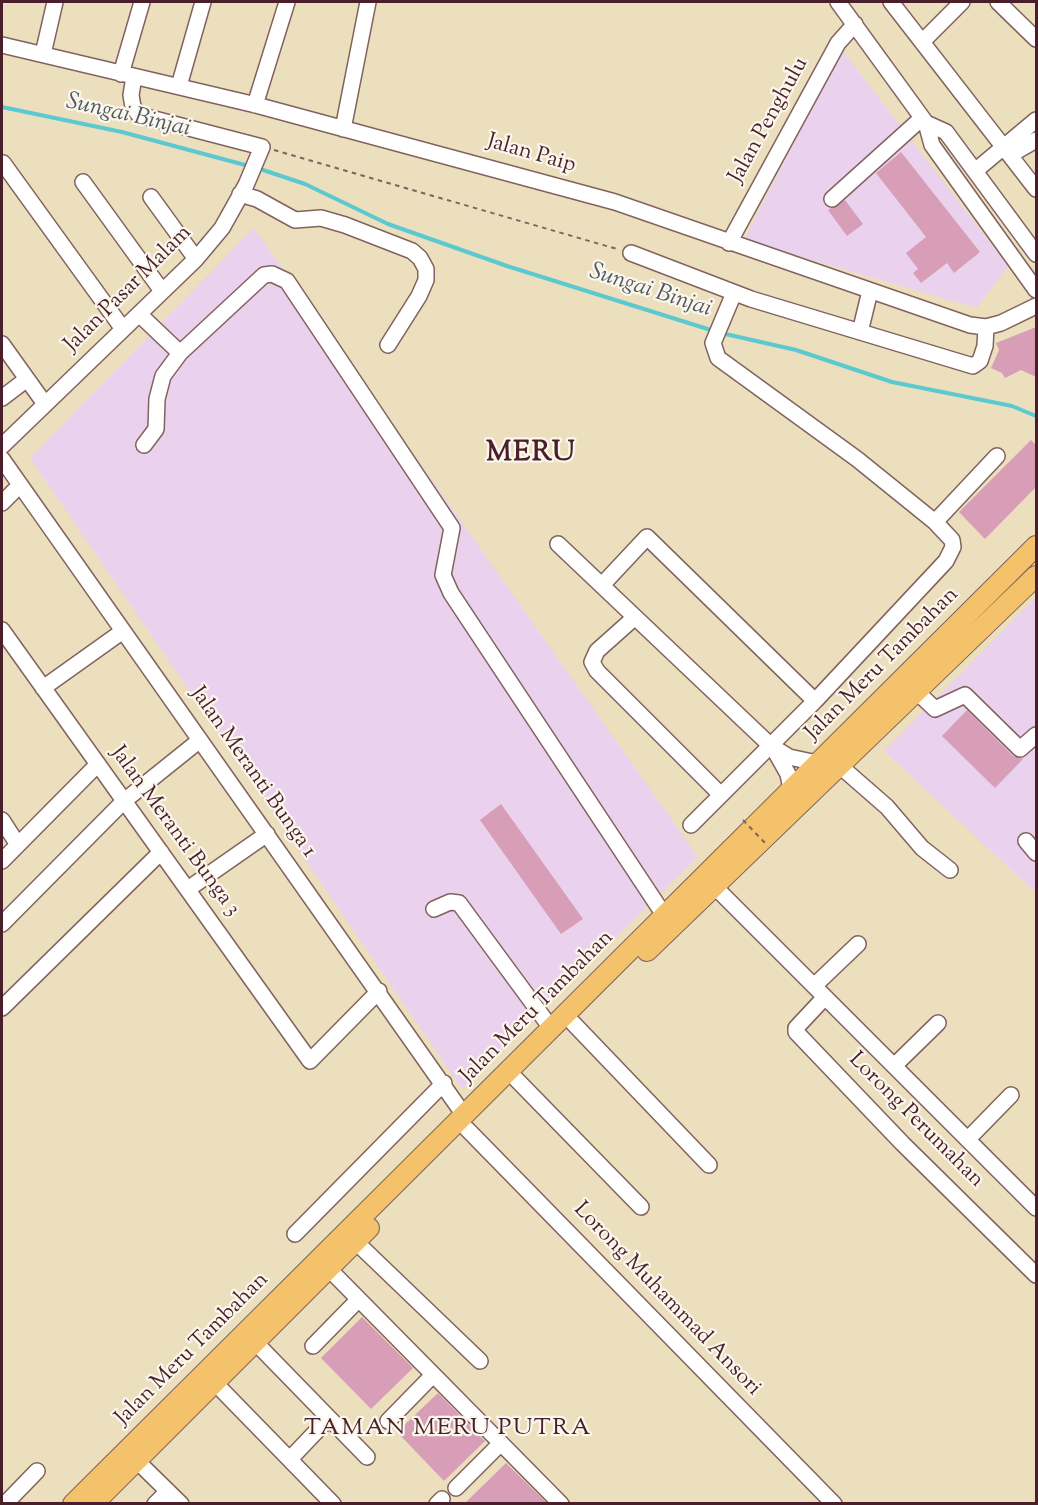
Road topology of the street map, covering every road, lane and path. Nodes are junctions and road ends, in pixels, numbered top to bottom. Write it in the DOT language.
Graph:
graph roads {
  1 [pos="55,2"];
  2 [pos="142,2"];
  3 [pos="203,2"];
  4 [pos="287,2"];
  5 [pos="368,2"];
  6 [pos="838,2"];
  7 [pos="891,2"];
  8 [pos="962,2"];
  9 [pos="998,2"];
  10 [pos="855,24"];
  11 [pos="1036,39"];
  12 [pos="922,42"];
  13 [pos="2,45"];
  14 [pos="43,54"];
  15 [pos="127,75"];
  16 [pos="179,86"];
  17 [pos="255,105"];
  18 [pos="1036,120"];
  19 [pos="924,121"];
  20 [pos="343,129"];
  21 [pos="1036,140"];
  22 [pos="1005,148"];
  23 [pos="260,152"];
  24 [pos="3,163"];
  25 [pos="975,171"];
  26 [pos="83,182"];
  27 [pos="1036,189"];
  28 [pos="243,190"];
  29 [pos="152,196"];
  30 [pos="832,199"];
  31 [pos="729,243"];
  32 [pos="631,253"];
  33 [pos="1036,254"];
  34 [pos="195,259"];
  35 [pos="1036,290"];
  36 [pos="162,291"];
  37 [pos="870,291"];
  38 [pos="734,292"];
  39 [pos="1036,306"];
  40 [pos="139,314"];
  41 [pos="986,327"];
  42 [pos="123,329"];
  43 [pos="860,332"];
  44 [pos="2,344"];
  45 [pos="388,345"];
  46 [pos="180,353"];
  47 [pos="27,379"];
  48 [pos="2,398"];
  49 [pos="45,404"];
  50 [pos="144,445"];
  51 [pos="2,446"];
  52 [pos="997,456"];
  53 [pos="2,459"];
  54 [pos="20,485"];
  55 [pos="2,503"];
  56 [pos="935,522"];
  57 [pos="558,544"];
  58 [pos="1036,546"];
  59 [pos="1036,576"];
  60 [pos="602,585"];
  61 [pos="634,618"];
  62 [pos="2,630"];
  63 [pos="123,631"];
  64 [pos="43,688"];
  65 [pos="917,692"];
  66 [pos="815,701"];
  67 [pos="1036,735"];
  68 [pos="200,740"];
  69 [pos="771,746"];
  70 [pos="818,763"];
  71 [pos="98,764"];
  72 [pos="840,766"];
  73 [pos="791,789"];
  74 [pos="721,795"];
  75 [pos="124,801"];
  76 [pos="2,820"];
  77 [pos="743,820"];
  78 [pos="691,825"];
  79 [pos="267,834"];
  80 [pos="1026,841"];
  81 [pos="766,844"];
  82 [pos="18,845"];
  83 [pos="161,852"];
  84 [pos="1036,854"];
  85 [pos="2,861"];
  86 [pos="950,870"];
  87 [pos="714,886"];
  88 [pos="188,889"];
  89 [pos="434,909"];
  90 [pos="664,915"];
  91 [pos="2,924"];
  92 [pos="858,944"];
  93 [pos="814,986"];
  94 [pos="379,992"];
  95 [pos="825,997"];
  96 [pos="3,1003"];
  97 [pos="573,1023"];
  98 [pos="938,1023"];
  99 [pos="551,1028"];
  100 [pos="894,1066"];
  101 [pos="516,1079"];
  102 [pos="444,1083"];
  103 [pos="1011,1095"];
  104 [pos="466,1122"];
  105 [pos="968,1139"];
  106 [pos="710,1165"];
  107 [pos="641,1207"];
  108 [pos="1036,1208"];
  109 [pos="295,1234"];
  110 [pos="356,1242"];
  111 [pos="329,1269"];
  112 [pos="1036,1275"];
  113 [pos="358,1300"];
  114 [pos="255,1342"];
  115 [pos="313,1346"];
  116 [pos="480,1361"];
  117 [pos="433,1375"];
  118 [pos="215,1383"];
  119 [pos="329,1418"];
  120 [pos="388,1421"];
  121 [pos="501,1443"];
  122 [pos="367,1457"];
  123 [pos="290,1459"];
  124 [pos="136,1460"];
  125 [pos="37,1471"];
  126 [pos="456,1488"];
  127 [pos="168,1491"];
  128 [pos="96,1502"];
  129 [pos="5,1503"];
  130 [pos="73,1503"];
  131 [pos="155,1503"];
  132 [pos="181,1503"];
  133 [pos="333,1503"];
  134 [pos="561,1503"];
  135 [pos="834,1503"];
  1 -- 14 [label="street"];
  2 -- 15 [label="street"];
  3 -- 16 [label="street"];
  4 -- 17 [label="street"];
  5 -- 20 [label="street"];
  6 -- 10 [label="street"];
  7 -- 12 [label="street"];
  8 -- 12 [label="street"];
  9 -- 11 [label="street"];
  10 -- 19 [label="street"];
  10 -- 31 [label="street, Jalan Penghulu"];
  12 -- 22 [label="street"];
  13 -- 14 [label="street, Jalan Paip"];
  14 -- 15 [label="street, Jalan Paip"];
  15 -- 16 [label="street, Jalan Paip"];
  15 -- 23 [label="street"];
  16 -- 17 [label="street, Jalan Paip"];
  17 -- 20 [label="street, Jalan Paip"];
  18 -- 22 [label="street"];
  19 -- 25 [label="street"];
  19 -- 30 [label="street"];
  19 -- 35 [label="street"];
  20 -- 31 [label="street, Jalan Paip"];
  21 -- 22 [label="street"];
  22 -- 25 [label="street"];
  22 -- 27 [label="street"];
  23 -- 28 [label="street, Jalan Pasar Malam"];
  23 -- 32 [label="path"];
  24 -- 42 [label="street"];
  25 -- 33 [label="street"];
  26 -- 36 [label="street"];
  28 -- 34 [label="street, Jalan Pasar Malam"];
  28 -- 45 [label="street"];
  29 -- 34 [label="street"];
  31 -- 37 [label="street, Jalan Paip"];
  32 -- 38 [label="street"];
  34 -- 36 [label="street, Jalan Pasar Malam"];
  36 -- 40 [label="street, Jalan Pasar Malam"];
  37 -- 41 [label="street, Jalan Paip"];
  37 -- 43 [label="street"];
  38 -- 43 [label="street"];
  38 -- 56 [label="street"];
  39 -- 41 [label="street"];
  40 -- 42 [label="street, Jalan Pasar Malam"];
  40 -- 46 [label="street"];
  41 -- 43 [label="street"];
  42 -- 49 [label="street, Jalan Pasar Malam"];
  44 -- 47 [label="street"];
  46 -- 50 [label="street"];
  46 -- 90 [label="street"];
  47 -- 48 [label="street"];
  47 -- 49 [label="street"];
  49 -- 51 [label="street, Jalan Pasar Malam"];
  52 -- 56 [label="street"];
  53 -- 54 [label="street, Jalan Meranti Bunga 1"];
  54 -- 55 [label="street"];
  54 -- 63 [label="street, Jalan Meranti Bunga 1"];
  56 -- 66 [label="street"];
  57 -- 60 [label="street"];
  58 -- 70 [label="main road, Jalan Meru Tambahan"];
  59 -- 65 [label="main road, Jalan Meru Tambahan"];
  60 -- 61 [label="street"];
  60 -- 66 [label="street"];
  61 -- 69 [label="street"];
  61 -- 74 [label="street"];
  62 -- 64 [label="street, Jalan Meranti Bunga 3"];
  63 -- 64 [label="street"];
  63 -- 68 [label="street, Jalan Meranti Bunga 1"];
  64 -- 71 [label="street, Jalan Meranti Bunga 3"];
  65 -- 67 [label="street"];
  65 -- 72 [label="main road, Jalan Meru Tambahan"];
  66 -- 69 [label="street"];
  68 -- 75 [label="street"];
  68 -- 79 [label="street, Jalan Meranti Bunga 1"];
  69 -- 70 [label="street"];
  69 -- 73 [label="street"];
  69 -- 74 [label="street"];
  70 -- 73 [label="main road, Jalan Meru Tambahan"];
  71 -- 75 [label="street, Jalan Meranti Bunga 3"];
  71 -- 82 [label="street"];
  72 -- 86 [label="street"];
  72 -- 87 [label="main road, Jalan Meru Tambahan"];
  73 -- 90 [label="main road, Jalan Meru Tambahan"];
  74 -- 78 [label="street"];
  75 -- 83 [label="street, Jalan Meranti Bunga 3"];
  75 -- 91 [label="street"];
  76 -- 82 [label="street"];
  77 -- 81 [label="path, bridge"];
  79 -- 88 [label="street"];
  79 -- 94 [label="street, Jalan Meranti Bunga 1"];
  80 -- 84 [label="street"];
  82 -- 85 [label="street"];
  83 -- 88 [label="street, Jalan Meranti Bunga 3"];
  83 -- 96 [label="street"];
  87 -- 93 [label="street"];
  87 -- 97 [label="main road, Jalan Meru Tambahan"];
  88 -- 94 [label="street, Jalan Meranti Bunga 3"];
  89 -- 99 [label="street"];
  90 -- 99 [label="main road, Jalan Meru Tambahan"];
  92 -- 93 [label="street"];
  93 -- 95 [label="street"];
  94 -- 102 [label="street, Jalan Meranti Bunga 1"];
  95 -- 100 [label="street"];
  95 -- 112 [label="street, Lorong Perumahan"];
  97 -- 101 [label="main road, Jalan Meru Tambahan"];
  97 -- 106 [label="street"];
  98 -- 100 [label="street"];
  99 -- 104 [label="main road, Jalan Meru Tambahan"];
  100 -- 105 [label="street"];
  101 -- 104 [label="main road, Jalan Meru Tambahan"];
  101 -- 107 [label="street"];
  102 -- 104 [label="street, Jalan Meranti Bunga 1"];
  102 -- 109 [label="street"];
  103 -- 105 [label="street"];
  104 -- 110 [label="main road, Jalan Meru Tambahan"];
  104 -- 130 [label="main road, Jalan Meru Tambahan"];
  104 -- 135 [label="street, Lorong Muhammad Ansori"];
  105 -- 108 [label="street"];
  110 -- 111 [label="main road, Jalan Meru Tambahan"];
  110 -- 116 [label="street"];
  111 -- 113 [label="street"];
  111 -- 114 [label="main road, Jalan Meru Tambahan"];
  113 -- 115 [label="street"];
  113 -- 117 [label="street"];
  114 -- 118 [label="main road, Jalan Meru Tambahan"];
  114 -- 119 [label="street"];
  117 -- 120 [label="street"];
  117 -- 121 [label="street"];
  118 -- 123 [label="street"];
  118 -- 124 [label="main road, Jalan Meru Tambahan"];
  119 -- 122 [label="street"];
  119 -- 123 [label="street"];
  121 -- 126 [label="street"];
  121 -- 134 [label="street"];
  123 -- 133 [label="street"];
  124 -- 127 [label="street"];
  124 -- 128 [label="main road, Jalan Meru Tambahan"];
  125 -- 129 [label="street"];
  127 -- 131 [label="street"];
  127 -- 132 [label="street"];
}
